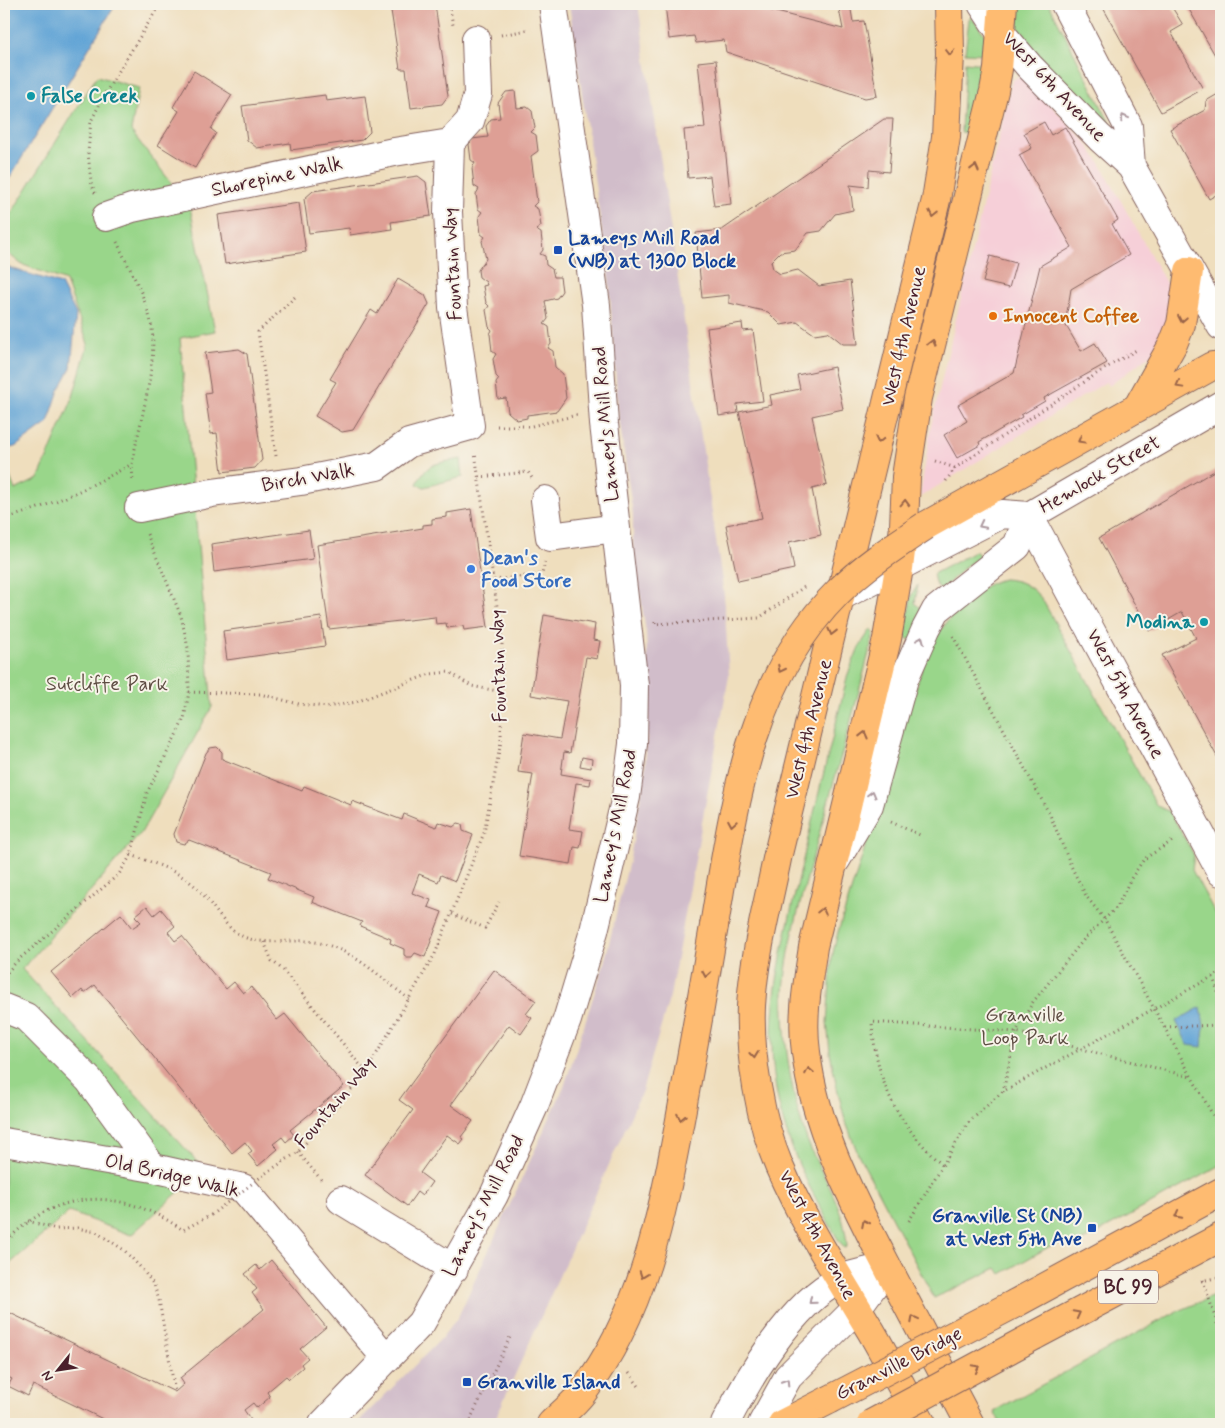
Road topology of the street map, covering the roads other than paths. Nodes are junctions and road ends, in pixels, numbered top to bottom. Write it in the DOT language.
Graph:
graph roads {
  1 [pos="553,4"];
  2 [pos="949,4"];
  3 [pos="982,4"];
  4 [pos="1003,4"];
  5 [pos="1064,4"];
  6 [pos="1001,33"];
  7 [pos="476,39"];
  8 [pos="450,143"];
  9 [pos="1131,166"];
  10 [pos="106,217"];
  11 [pos="1189,270"];
  12 [pos="1221,326"];
  13 [pos="1221,366"];
  14 [pos="1221,405"];
  15 [pos="1130,412"];
  16 [pos="470,426"];
  17 [pos="544,500"];
  18 [pos="139,508"];
  19 [pos="1029,516"];
  20 [pos="616,528"];
  21 [pos="899,568"];
  22 [pos="841,596"];
  23 [pos="832,867"];
  24 [pos="1221,872"];
  25 [pos="4,1008"];
  26 [pos="4,1142"];
  27 [pos="153,1168"];
  28 [pos="1221,1192"];
  29 [pos="341,1200"];
  30 [pos="1221,1237"];
  31 [pos="887,1267"];
  32 [pos="454,1268"];
  33 [pos="840,1280"];
  34 [pos="857,1308"];
  35 [pos="386,1358"];
  36 [pos="323,1424"];
  37 [pos="550,1424"];
  38 [pos="725,1424"];
  39 [pos="762,1424"];
  40 [pos="782,1424"];
  41 [pos="871,1424"];
  42 [pos="922,1424"];
  43 [pos="970,1424"];
  1 -- 20 [label="street, Lamey's Mill Road"];
  2 -- 22 [label="main road, West 4th Avenue, one-way"];
  3 -- 6 [label="street, West 6th Avenue"];
  4 -- 6 [label="main road, West 4th Avenue"];
  9 -- 5 [label="street, West 6th Avenue, one-way"];
  6 -- 9 [label="street, West 6th Avenue"];
  21 -- 6 [label="main road, West 4th Avenue, one-way"];
  7 -- 8 [label="street"];
  8 -- 10 [label="street, Shorepine Walk"];
  8 -- 16 [label="street, Fountain Way"];
  9 -- 11 [label="street, West 6th Avenue"];
  11 -- 12 [label="street, West 6th Avenue"];
  11 -- 15 [label="main road, one-way"];
  13 -- 15 [label="main road, one-way"];
  14 -- 19 [label="street, Hemlock Street"];
  15 -- 37 [label="main road, one-way, bridge"];
  16 -- 18 [label="street, Birch Walk"];
  17 -- 20 [label="street"];
  19 -- 21 [label="street, Hemlock Street, one-way"];
  23 -- 19 [label="street, one-way"];
  19 -- 24 [label="street, West 5th Avenue"];
  20 -- 32 [label="street, Lamey's Mill Road"];
  21 -- 22 [label="street, Hemlock Street"];
  23 -- 21 [label="main road, West 4th Avenue, one-way"];
  22 -- 33 [label="main road, West 4th Avenue, one-way"];
  31 -- 23 [label="main road, West 4th Avenue, one-way"];
  25 -- 27 [label="street"];
  26 -- 27 [label="street, Old Bridge Walk"];
  27 -- 35 [label="street, Old Bridge Walk"];
  28 -- 40 [label="main road, Granville Bridge / BC 99, one-way, bridge"];
  29 -- 32 [label="street"];
  41 -- 30 [label="main road, Granville Bridge / BC 99, one-way, bridge"];
  31 -- 33 [label="street"];
  31 -- 34 [label="street"];
  43 -- 31 [label="main road, West 4th Avenue, one-way"];
  32 -- 35 [label="street, Lamey's Mill Road"];
  33 -- 34 [label="main road, West 4th Avenue"];
  33 -- 38 [label="street, one-way"];
  39 -- 34 [label="street, one-way"];
  34 -- 42 [label="main road, West 4th Avenue"];
  35 -- 36 [label="street, Lamey's Mill Road"];
}
